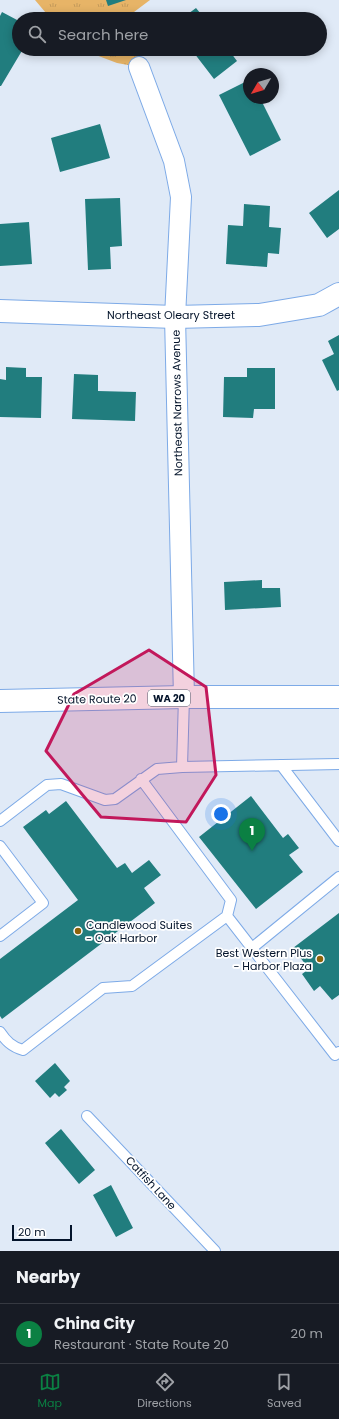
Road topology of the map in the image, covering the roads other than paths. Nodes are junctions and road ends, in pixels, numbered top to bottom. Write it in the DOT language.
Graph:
graph roads {
  1 [pos="139,67"];
  2 [pos="339,294"];
  3 [pos="0,311"];
  4 [pos="175,317"];
  5 [pos="184,697"];
  6 [pos="339,697"];
  7 [pos="0,701"];
  8 [pos="339,764"];
  9 [pos="281,765"];
  10 [pos="182,767"];
  11 [pos="141,779"];
  12 [pos="0,821"];
  13 [pos="339,841"];
  14 [pos="0,846"];
  15 [pos="339,877"];
  16 [pos="227,916"];
  17 [pos="0,936"];
  18 [pos="252,948"];
  19 [pos="0,1032"];
  20 [pos="339,1052"];
  21 [pos="87,1116"];
  22 [pos="215,1251"];
  1 -- 4 [label="street, Northeast Narrows Avenue"];
  2 -- 4 [label="street, Northeast Oleary Street"];
  3 -- 4 [label="street, Northeast Oleary Street"];
  4 -- 5 [label="street, Northeast Narrows Avenue"];
  5 -- 6 [label="street, State Route 20 / WA 20"];
  5 -- 7 [label="street, State Route 20 / WA 20"];
  5 -- 10 [label="lane"];
  8 -- 9 [label="lane"];
  9 -- 10 [label="lane"];
  9 -- 13 [label="lane"];
  10 -- 11 [label="lane"];
  11 -- 12 [label="lane"];
  11 -- 16 [label="lane"];
  14 -- 17 [label="lane"];
  15 -- 18 [label="lane"];
  16 -- 18 [label="lane"];
  16 -- 19 [label="lane"];
  18 -- 20 [label="lane"];
  21 -- 22 [label="lane, Catfish Lane"];
}
